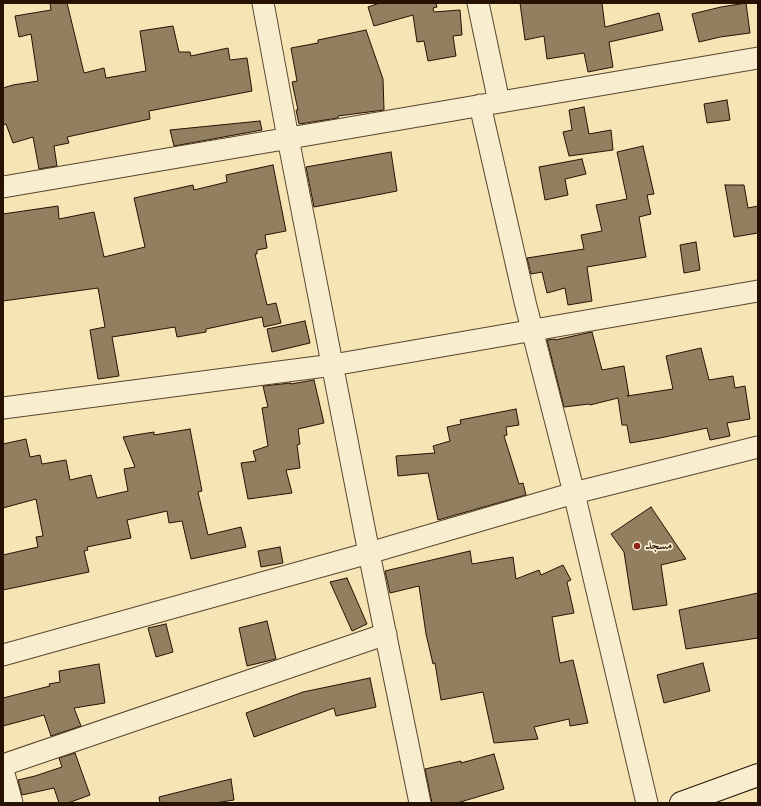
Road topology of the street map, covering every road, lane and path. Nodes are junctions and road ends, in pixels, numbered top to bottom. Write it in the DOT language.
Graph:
graph roads {
  1 [pos="264,3"];
  2 [pos="478,3"];
  3 [pos="758,58"];
  4 [pos="490,103"];
  5 [pos="288,138"];
  6 [pos="3,187"];
  7 [pos="758,291"];
  8 [pos="532,331"];
  9 [pos="333,365"];
  10 [pos="3,408"];
  11 [pos="758,447"];
  12 [pos="574,492"];
  13 [pos="369,553"];
  14 [pos="386,634"];
  15 [pos="3,655"];
  16 [pos="3,765"];
  17 [pos="3,770"];
  18 [pos="758,775"];
  19 [pos="12,803"];
  20 [pos="420,803"];
  21 [pos="647,803"];
  22 [pos="681,803"];
  1 -- 5 [label="street"];
  2 -- 4 [label="street"];
  3 -- 4 [label="street"];
  4 -- 5 [label="street"];
  4 -- 8 [label="street"];
  5 -- 6 [label="street"];
  5 -- 9 [label="street"];
  7 -- 8 [label="street"];
  8 -- 9 [label="street"];
  8 -- 12 [label="street"];
  9 -- 10 [label="street"];
  9 -- 13 [label="street"];
  11 -- 12 [label="street"];
  12 -- 13 [label="street"];
  12 -- 21 [label="street"];
  13 -- 14 [label="street"];
  13 -- 15 [label="street"];
  14 -- 16 [label="street"];
  14 -- 20 [label="street"];
  17 -- 19 [label="street"];
  18 -- 22 [label="street"];
}
